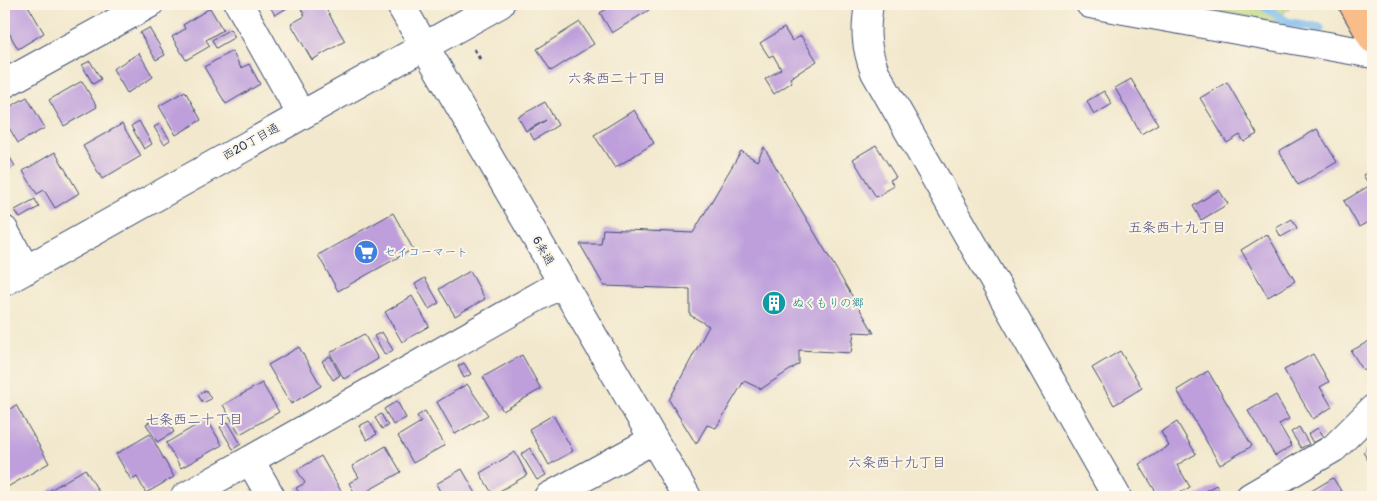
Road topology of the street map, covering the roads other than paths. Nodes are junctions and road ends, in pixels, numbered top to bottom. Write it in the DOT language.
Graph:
graph roads {
  1 [pos="149,4"];
  2 [pos="239,4"];
  3 [pos="400,4"];
  4 [pos="500,4"];
  5 [pos="869,4"];
  6 [pos="1090,4"];
  7 [pos="1353,4"];
  8 [pos="1373,39"];
  9 [pos="424,46"];
  10 [pos="1373,54"];
  11 [pos="4,84"];
  12 [pos="301,114"];
  13 [pos="4,230"];
  14 [pos="15,276"];
  15 [pos="562,283"];
  16 [pos="1373,410"];
  17 [pos="653,440"];
  18 [pos="250,460"];
  19 [pos="185,497"];
  20 [pos="270,497"];
  21 [pos="548,497"];
  22 [pos="687,497"];
  23 [pos="1117,497"];
  24 [pos="1250,497"];
  1 -- 11 [label="street"];
  2 -- 12 [label="street"];
  3 -- 9 [label="street, 6条通"];
  4 -- 9 [label="street, 西20丁目通"];
  5 -- 23 [label="street"];
  6 -- 10 [label="street"];
  7 -- 8 [label="main road"];
  9 -- 12 [label="street, 西20丁目通"];
  9 -- 15 [label="street, 6条通"];
  12 -- 14 [label="street, 西20丁目通"];
  13 -- 14 [label="street"];
  15 -- 17 [label="street, 6条通"];
  15 -- 18 [label="street"];
  16 -- 24 [label="street"];
  17 -- 21 [label="street"];
  17 -- 22 [label="street, 6条通"];
  18 -- 19 [label="street"];
  18 -- 20 [label="street"];
}
